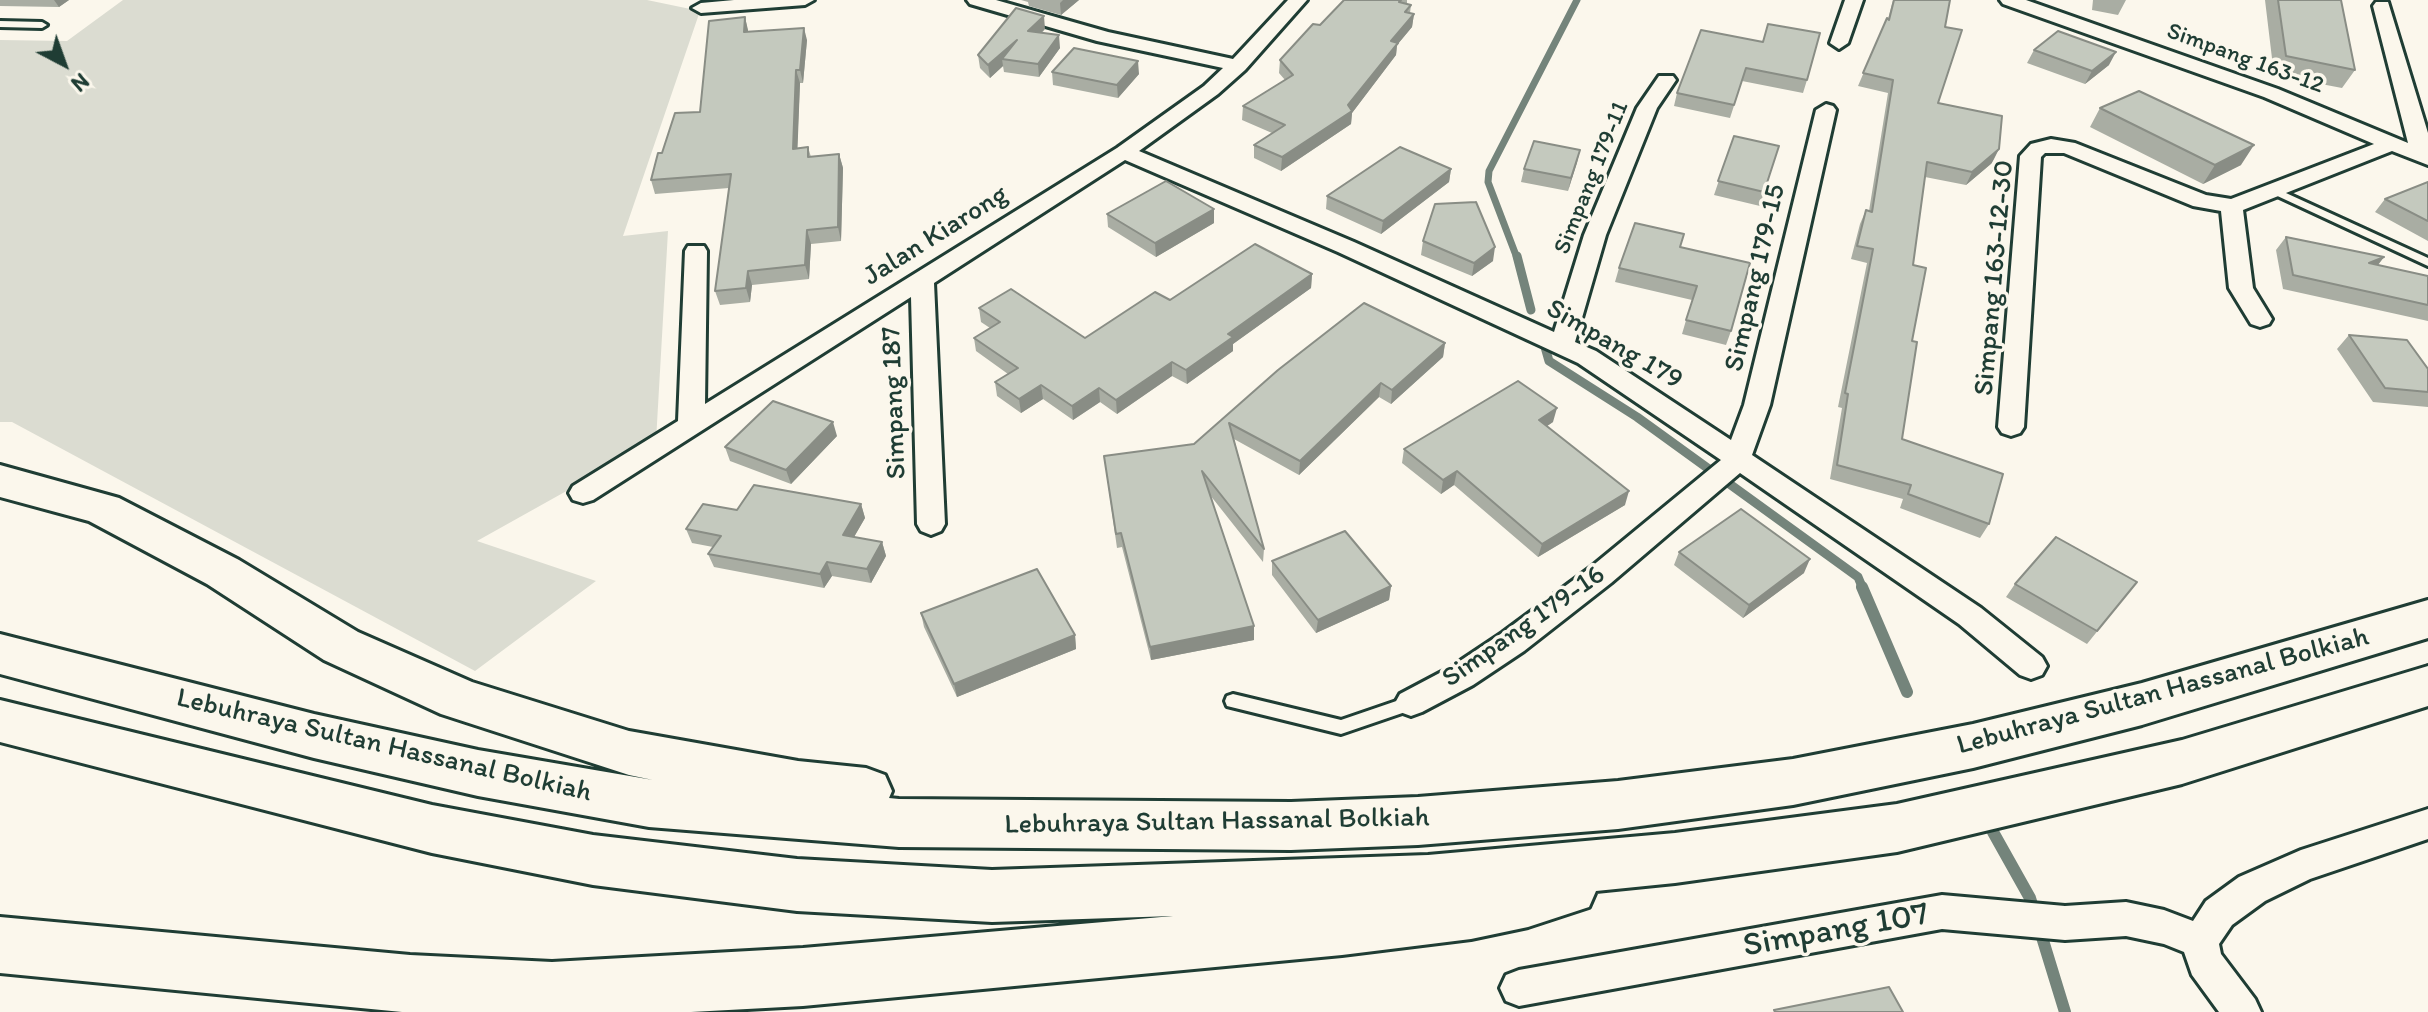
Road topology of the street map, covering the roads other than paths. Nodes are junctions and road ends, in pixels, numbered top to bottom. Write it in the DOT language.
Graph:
graph roads {
  1 [pos="805,0"];
  2 [pos="976,0"];
  3 [pos="1298,0"];
  4 [pos="1854,0"];
  5 [pos="2009,0"];
  6 [pos="2382,6"];
  7 [pos="701,8"];
  8 [pos="0,24"];
  9 [pos="42,25"];
  10 [pos="1839,43"];
  11 [pos="1238,66"];
  12 [pos="1666,80"];
  13 [pos="1826,110"];
  14 [pos="2391,144"];
  15 [pos="1124,152"];
  16 [pos="2423,157"];
  17 [pos="2275,191"];
  18 [pos="2231,206"];
  19 [pos="696,251"];
  20 [pos="2428,262"];
  21 [pos="922,281"];
  22 [pos="2260,319"];
  23 [pos="1562,345"];
  24 [pos="691,425"];
  25 [pos="2011,427"];
  26 [pos="1738,457"];
  27 [pos="0,481"];
  28 [pos="583,493"];
  29 [pos="931,524"];
  30 [pos="2428,619"];
  31 [pos="0,654"];
  32 [pos="2031,666"];
  33 [pos="2428,686"];
  34 [pos="1233,701"];
  35 [pos="1411,703"];
  36 [pos="0,721"];
  37 [pos="2428,824"];
  38 [pos="1207,827"];
  39 [pos="1675,858"];
  40 [pos="2200,941"];
  41 [pos="0,945"];
  42 [pos="1519,988"];
  43 [pos="2242,1012"];
  1 -- 7 [label="street"];
  2 -- 11 [label="street"];
  3 -- 11 [label="street, Jalan Kiarong"];
  4 -- 10 [label="street"];
  5 -- 14 [label="street, Simpang 163-12"];
  6 -- 16 [label="street, Simpang 163-12"];
  8 -- 9 [label="lane"];
  11 -- 15 [label="street, Jalan Kiarong"];
  12 -- 23 [label="street, Simpang 179-11"];
  13 -- 26 [label="street, Simpang 179-15"];
  14 -- 16 [label="street, Simpang 163-12"];
  14 -- 17 [label="street"];
  15 -- 21 [label="street, Jalan Kiarong"];
  15 -- 23 [label="street, Simpang 179"];
  17 -- 18 [label="street"];
  17 -- 20 [label="lane"];
  18 -- 22 [label="street"];
  18 -- 25 [label="street, Simpang 163-12-30"];
  19 -- 24 [label="street"];
  21 -- 24 [label="street, Jalan Kiarong"];
  21 -- 29 [label="street, Simpang 187"];
  23 -- 26 [label="street, Simpang 179"];
  24 -- 28 [label="street, Jalan Kiarong"];
  26 -- 32 [label="street, Simpang 179"];
  26 -- 35 [label="street, Simpang 179-16"];
  27 -- 38 [label="highway"];
  30 -- 38 [label="highway, Lebuhraya Sultan Hassanal Bolkiah"];
  31 -- 38 [label="highway, Lebuhraya Sultan Hassanal Bolkiah"];
  33 -- 39 [label="highway"];
  34 -- 35 [label="lane, Simpang 179-16"];
  36 -- 39 [label="highway"];
  37 -- 40 [label="street"];
  39 -- 41 [label="highway"];
  40 -- 42 [label="street, Simpang 107"];
  40 -- 43 [label="street"];
}
